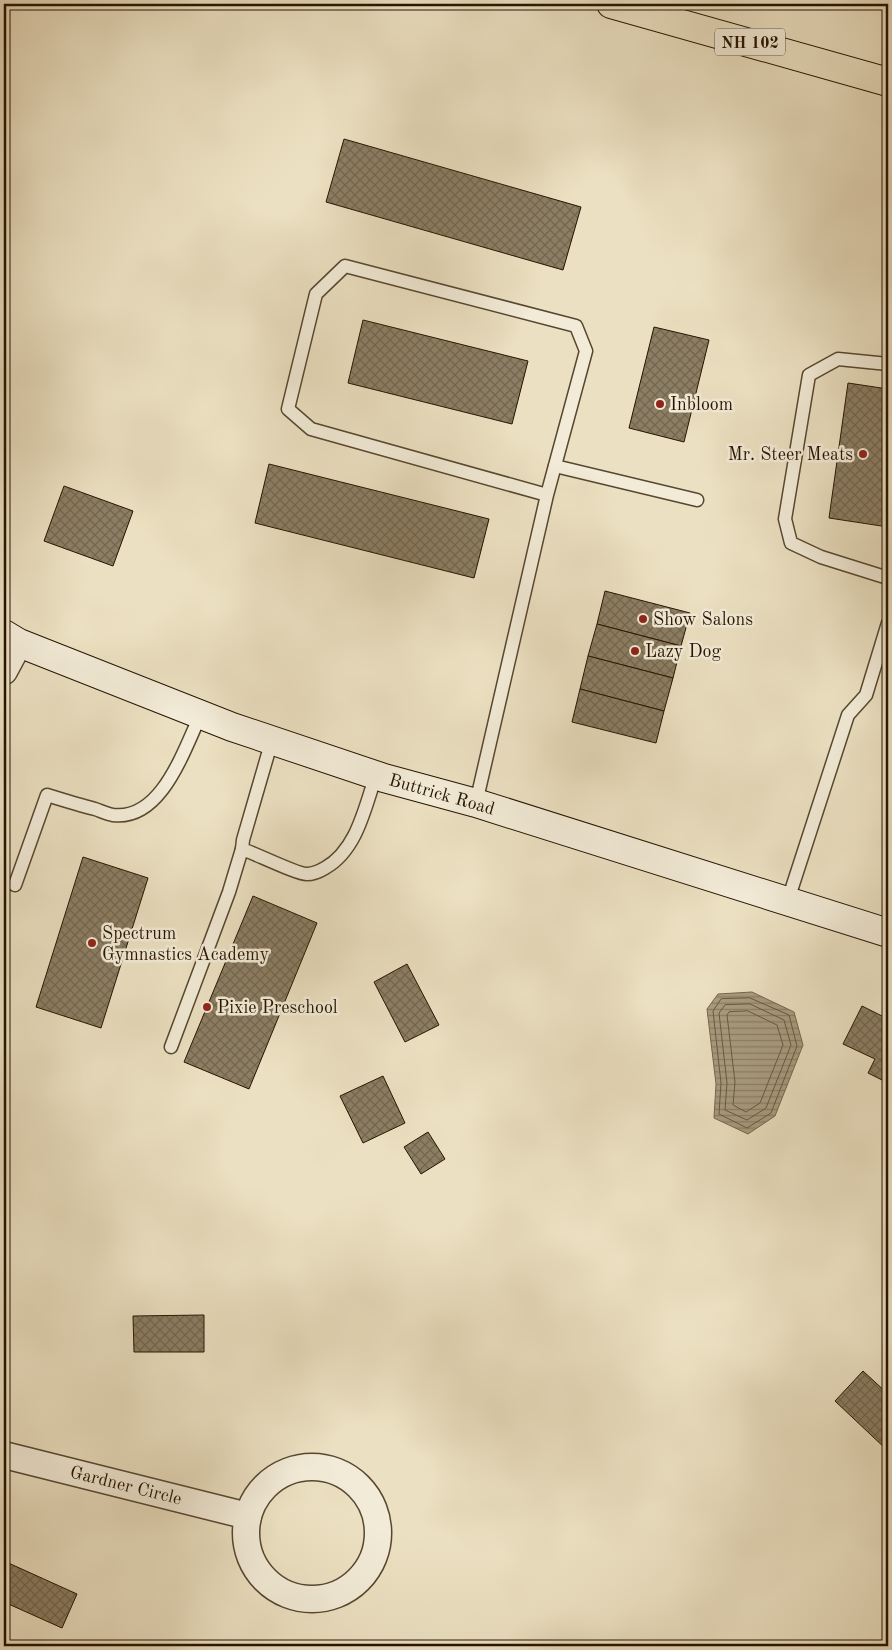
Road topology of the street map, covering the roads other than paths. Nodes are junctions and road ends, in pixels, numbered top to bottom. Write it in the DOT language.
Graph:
graph roads {
  1 [pos="612,4"];
  2 [pos="888,82"];
  3 [pos="888,364"];
  4 [pos="555,466"];
  5 [pos="547,495"];
  6 [pos="697,500"];
  7 [pos="888,578"];
  8 [pos="888,623"];
  9 [pos="11,639"];
  10 [pos="4,671"];
  11 [pos="201,714"];
  12 [pos="272,740"];
  13 [pos="376,775"];
  14 [pos="476,803"];
  15 [pos="242,849"];
  16 [pos="15,884"];
  17 [pos="788,900"];
  18 [pos="888,933"];
  19 [pos="171,1047"];
  20 [pos="4,1455"];
  21 [pos="248,1516"];
  1 -- 2 [label="main road, NH 102"];
  3 -- 7 [label="lane"];
  4 -- 5 [label="lane"];
  4 -- 5 [label="lane"];
  4 -- 6 [label="lane"];
  5 -- 14 [label="lane"];
  8 -- 17 [label="lane"];
  9 -- 10 [label="street"];
  9 -- 11 [label="street, Buttrick Road"];
  11 -- 12 [label="street, Buttrick Road"];
  11 -- 16 [label="lane"];
  12 -- 13 [label="street, Buttrick Road"];
  12 -- 15 [label="lane"];
  13 -- 14 [label="street, Buttrick Road"];
  13 -- 15 [label="lane"];
  14 -- 17 [label="street, Buttrick Road"];
  15 -- 19 [label="lane"];
  17 -- 18 [label="street, Buttrick Road"];
  20 -- 21 [label="street, Gardner Circle"];
  21 -- 21 [label="street"];
}
